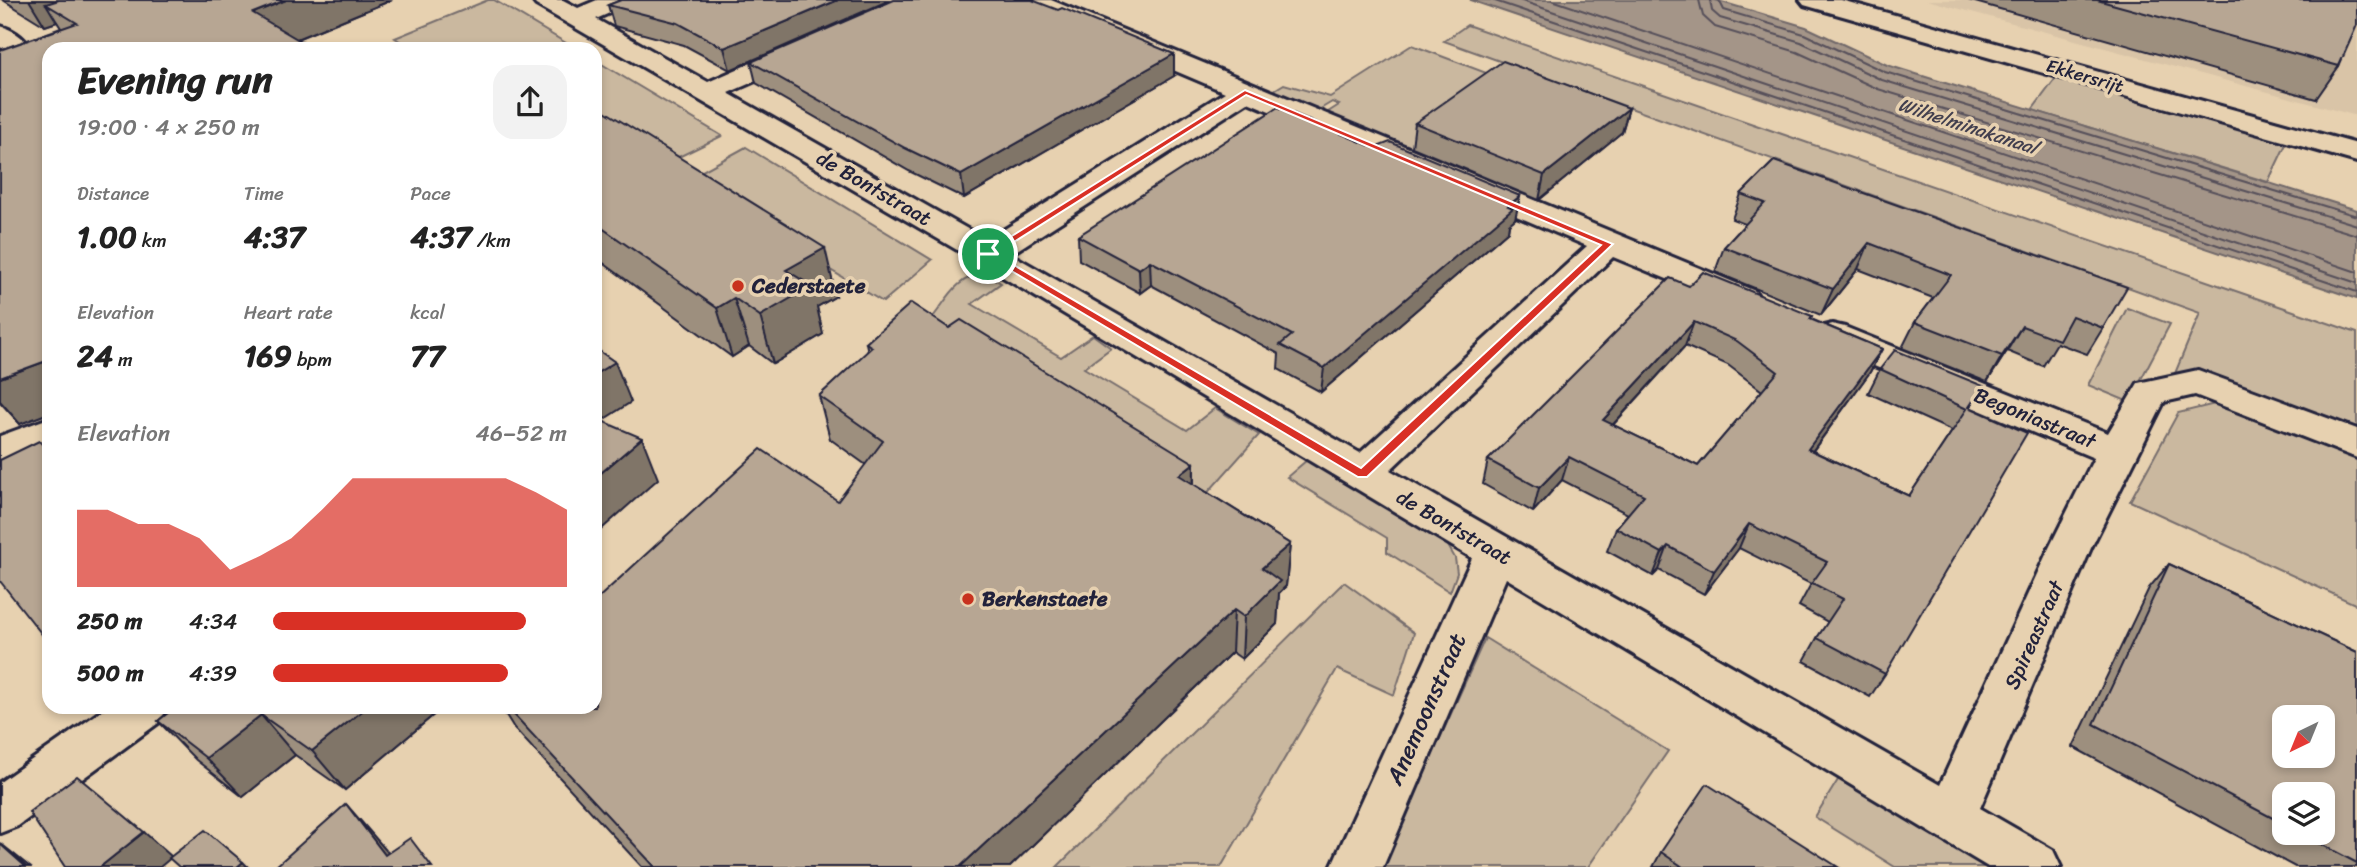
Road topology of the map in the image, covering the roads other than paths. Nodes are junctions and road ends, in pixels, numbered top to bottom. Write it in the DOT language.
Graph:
graph roads {
  1 [pos="619,0"];
  2 [pos="1030,0"];
  3 [pos="1813,0"];
  4 [pos="560,9"];
  5 [pos="819,44"];
  6 [pos="1245,92"];
  7 [pos="706,93"];
  8 [pos="2357,153"];
  9 [pos="1608,244"];
  10 [pos="988,254"];
  11 [pos="42,434"];
  12 [pos="2357,444"];
  13 [pos="0,451"];
  14 [pos="2115,451"];
  15 [pos="1362,474"];
  16 [pos="1496,551"];
  17 [pos="134,714"];
  18 [pos="0,810"];
  19 [pos="1950,817"];
  20 [pos="1357,867"];
  21 [pos="2035,867"];
  1 -- 4 [label="street"];
  2 -- 6 [label="street, Begoniastraat"];
  3 -- 8 [label="street, Ekkersrijt"];
  4 -- 7 [label="street, de Bontstraat"];
  5 -- 7 [label="street"];
  6 -- 9 [label="street, Begoniastraat"];
  6 -- 10 [label="street"];
  7 -- 10 [label="street, de Bontstraat"];
  9 -- 14 [label="street, Begoniastraat"];
  9 -- 15 [label="street"];
  10 -- 15 [label="street, de Bontstraat"];
  11 -- 13 [label="street"];
  12 -- 14 [label="street, Begoniastraat"];
  14 -- 19 [label="street, Spireastraat"];
  15 -- 16 [label="street, de Bontstraat"];
  16 -- 19 [label="street, de Bontstraat"];
  16 -- 20 [label="street, Anemoonstraat"];
  17 -- 18 [label="street"];
  19 -- 21 [label="street, de Bontstraat"];
}
